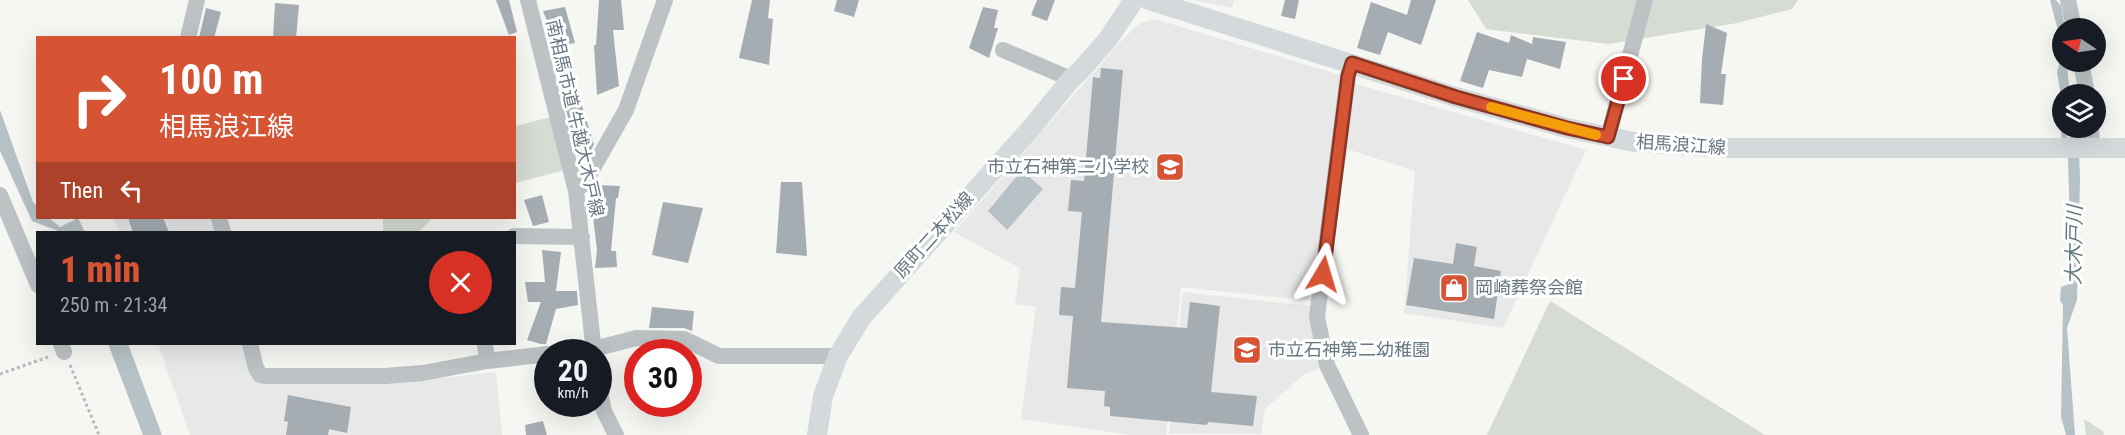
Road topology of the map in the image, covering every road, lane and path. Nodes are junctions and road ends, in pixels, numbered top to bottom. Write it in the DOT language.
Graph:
graph roads {
  1 [pos="196,0"];
  2 [pos="528,0"];
  3 [pos="665,0"];
  4 [pos="1134,0"];
  5 [pos="1149,0"];
  6 [pos="1645,0"];
  7 [pos="2068,0"];
  8 [pos="2072,18"];
  9 [pos="188,36"];
  10 [pos="1003,50"];
  11 [pos="1352,63"];
  12 [pos="1071,79"];
  13 [pos="1608,137"];
  14 [pos="2090,138"];
  15 [pos="2088,148"];
  16 [pos="2125,148"];
  17 [pos="576,191"];
  18 [pos="0,195"];
  19 [pos="516,236"];
  20 [pos="582,237"];
  21 [pos="36,280"];
  22 [pos="593,339"];
  23 [pos="250,345"];
  24 [pos="485,345"];
  25 [pos="612,345"];
  26 [pos="62,348"];
  27 [pos="534,356"];
  28 [pos="838,356"];
  29 [pos="487,361"];
  30 [pos="0,374"];
  31 [pos="607,417"];
  32 [pos="99,435"];
  33 [pos="616,435"];
  34 [pos="817,435"];
  35 [pos="1361,435"];
  1 -- 9 [label="street"];
  2 -- 17 [label="street, 南相馬市道 牛越大木戸線"];
  3 -- 17 [label="street"];
  4 -- 12 [label="main road, 原町二本松線"];
  5 -- 11 [label="main road, 相馬浪江線"];
  6 -- 13 [label="street"];
  7 -- 8 [label="street"];
  10 -- 12 [label="street"];
  11 -- 13 [label="main road, 相馬浪江線"];
  11 -- 35 [label="street"];
  12 -- 28 [label="main road, 原町二本松線"];
  13 -- 15 [label="main road, 相馬浪江線"];
  14 -- 15 [label="street"];
  15 -- 16 [label="main road, 相馬浪江線"];
  17 -- 20 [label="street, 南相馬市道 牛越大木戸線"];
  18 -- 21 [label="street"];
  19 -- 20 [label="street"];
  20 -- 22 [label="street, 南相馬市道 牛越大木戸線"];
  23 -- 29 [label="street"];
  24 -- 29 [label="street"];
  25 -- 28 [label="street"];
  26 -- 30 [label="path"];
  26 -- 32 [label="path"];
  27 -- 29 [label="street"];
  28 -- 34 [label="main road, 原町二本松線"];
  31 -- 33 [label="street"];
}
